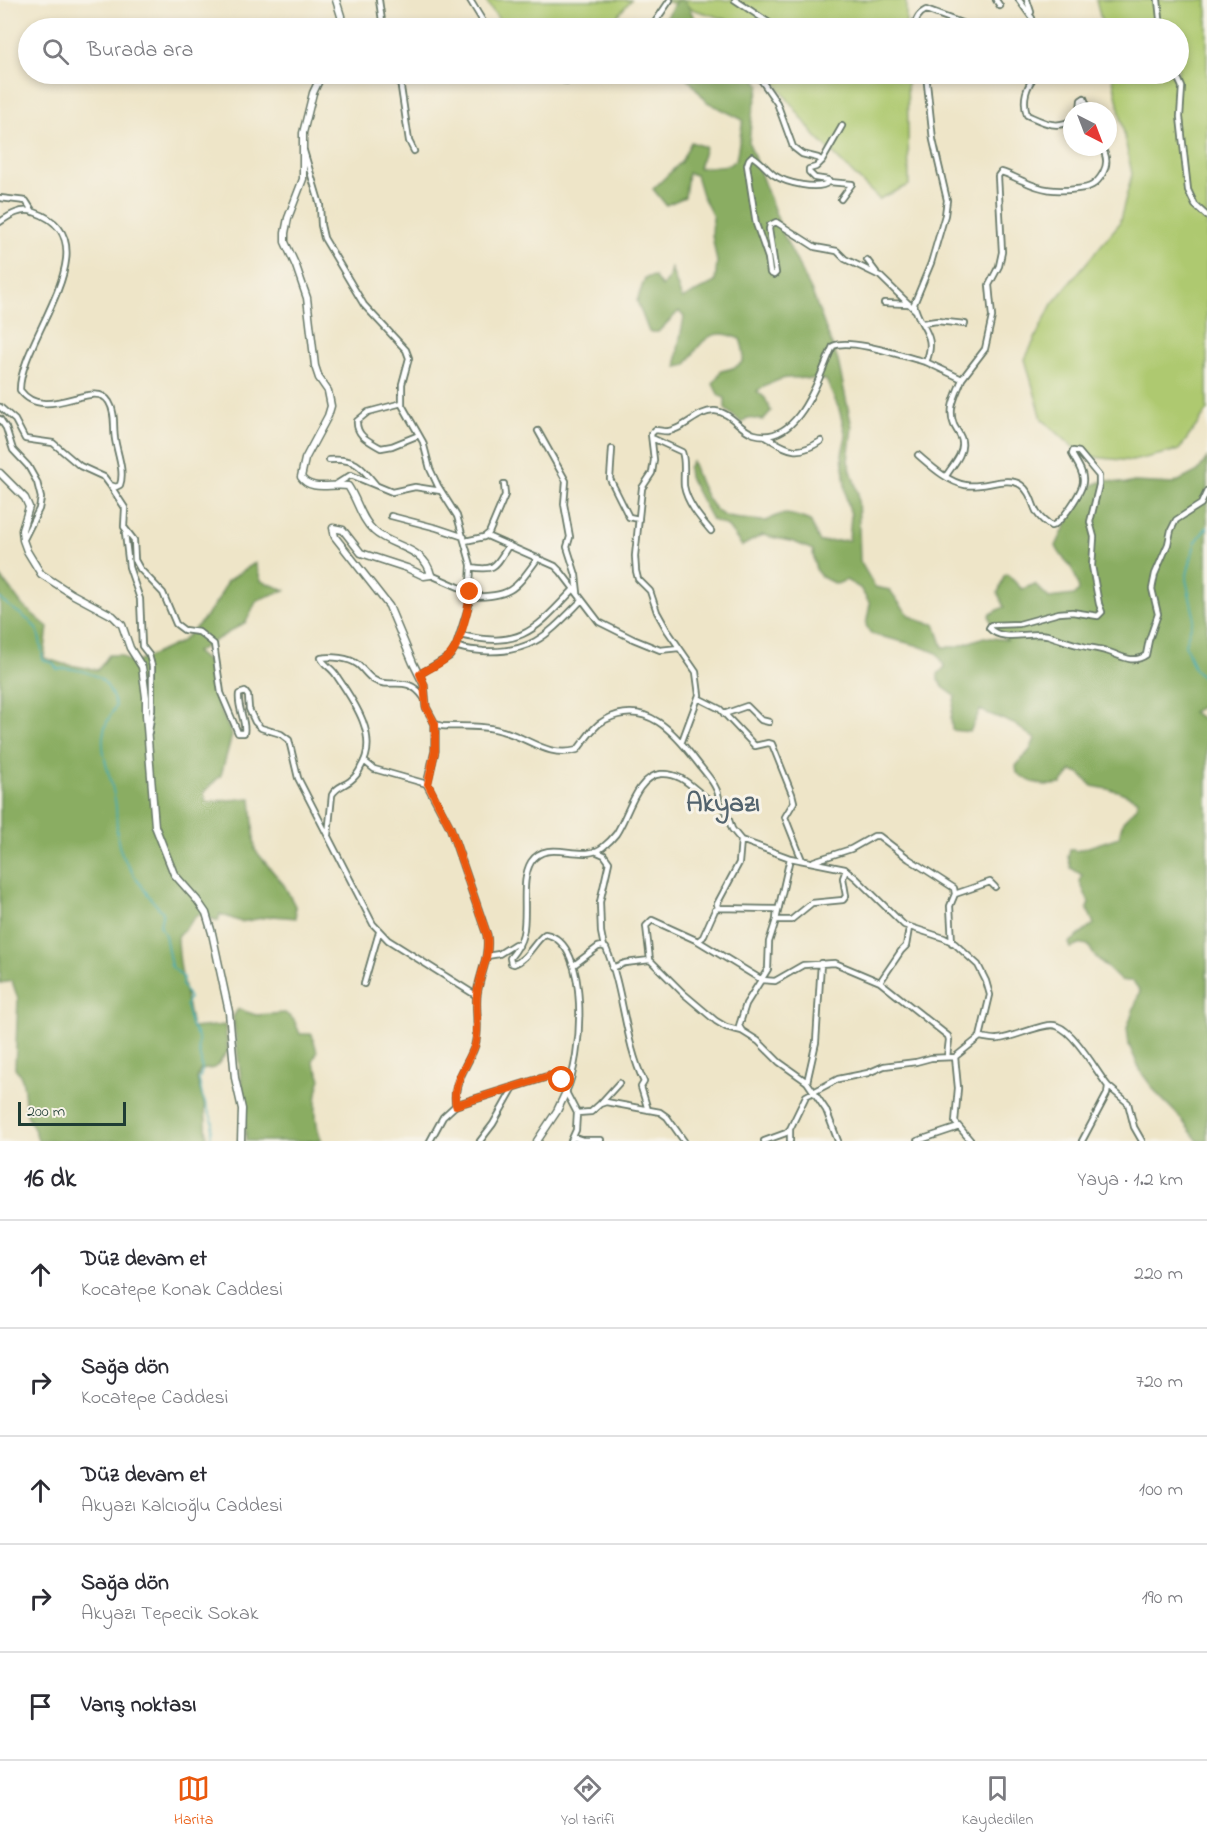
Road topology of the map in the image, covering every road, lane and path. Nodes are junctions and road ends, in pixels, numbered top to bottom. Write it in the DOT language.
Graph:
graph roads {
  1 [pos="336,0"];
  2 [pos="379,0"];
  3 [pos="470,0"];
  4 [pos="670,0"];
  5 [pos="735,0"];
  6 [pos="996,0"];
  7 [pos="1019,0"];
  8 [pos="1027,0"];
  9 [pos="1158,0"];
  10 [pos="1000,6"];
  11 [pos="341,18"];
  12 [pos="382,18"];
  13 [pos="481,18"];
  14 [pos="658,18"];
  15 [pos="762,18"];
  16 [pos="917,18"];
  17 [pos="948,18"];
  18 [pos="1032,18"];
  19 [pos="1160,18"];
  20 [pos="317,84"];
  21 [pos="401,84"];
  22 [pos="764,84"];
  23 [pos="927,84"];
  24 [pos="1028,84"];
  25 [pos="1181,84"];
  26 [pos="1063,124"];
  27 [pos="842,126"];
  28 [pos="302,142"];
  29 [pos="414,151"];
  30 [pos="1105,156"];
  31 [pos="822,161"];
  32 [pos="830,182"];
  33 [pos="0,198"];
  34 [pos="841,200"];
  35 [pos="33,212"];
  36 [pos="1207,216"];
  37 [pos="0,222"];
  38 [pos="867,260"];
  39 [pos="877,274"];
  40 [pos="884,303"];
  41 [pos="909,304"];
  42 [pos="915,310"];
  43 [pos="923,323"];
  44 [pos="965,324"];
  45 [pos="926,362"];
  46 [pos="962,379"];
  47 [pos="402,403"];
  48 [pos="0,406"];
  49 [pos="0,419"];
  50 [pos="538,431"];
  51 [pos="419,435"];
  52 [pos="763,435"];
  53 [pos="652,438"];
  54 [pos="821,441"];
  55 [pos="612,449"];
  56 [pos="918,455"];
  57 [pos="328,460"];
  58 [pos="0,473"];
  59 [pos="946,476"];
  60 [pos="504,484"];
  61 [pos="110,485"];
  62 [pos="335,485"];
  63 [pos="377,487"];
  64 [pos="441,491"];
  65 [pos="1207,491"];
  66 [pos="391,516"];
  67 [pos="639,519"];
  68 [pos="124,527"];
  69 [pos="711,531"];
  70 [pos="487,536"];
  71 [pos="464,539"];
  72 [pos="23,540"];
  73 [pos="509,545"];
  74 [pos="538,558"];
  75 [pos="471,567"];
  76 [pos="431,575"];
  77 [pos="576,591"];
  78 [pos="470,594"];
  79 [pos="582,600"];
  80 [pos="460,635"];
  81 [pos="456,646"];
  82 [pos="679,648"];
  83 [pos="420,674"];
  84 [pos="698,698"];
  85 [pos="426,700"];
  86 [pos="724,714"];
  87 [pos="769,722"];
  88 [pos="435,724"];
  89 [pos="148,740"];
  90 [pos="682,741"];
  91 [pos="364,761"];
  92 [pos="428,784"];
  93 [pos="719,802"];
  94 [pos="328,835"];
  95 [pos="741,840"];
  96 [pos="595,851"];
  97 [pos="790,858"];
  98 [pos="802,860"];
  99 [pos="811,862"];
  100 [pos="846,870"];
  101 [pos="995,887"];
  102 [pos="955,894"];
  103 [pos="718,908"];
  104 [pos="776,920"];
  105 [pos="909,928"];
  106 [pos="379,932"];
  107 [pos="698,941"];
  108 [pos="952,943"];
  109 [pos="519,946"];
  110 [pos="604,947"];
  111 [pos="487,956"];
  112 [pos="650,960"];
  113 [pos="821,963"];
  114 [pos="574,965"];
  115 [pos="612,968"];
  116 [pos="762,980"];
  117 [pos="880,982"];
  118 [pos="364,984"];
  119 [pos="477,996"];
  120 [pos="742,1031"];
  121 [pos="980,1037"];
  122 [pos="946,1057"];
  123 [pos="955,1057"];
  124 [pos="807,1082"];
  125 [pos="620,1083"];
  126 [pos="1108,1086"];
  127 [pos="514,1087"];
  128 [pos="566,1092"];
  129 [pos="813,1092"];
  130 [pos="600,1104"];
  131 [pos="456,1105"];
  132 [pos="648,1110"];
  133 [pos="577,1113"];
  134 [pos="959,1127"];
  135 [pos="790,1129"];
  136 [pos="572,1139"];
  137 [pos="601,1140"];
  138 [pos="241,1141"];
  139 [pos="430,1141"];
  140 [pos="480,1141"];
  141 [pos="537,1141"];
  142 [pos="684,1141"];
  143 [pos="764,1141"];
  144 [pos="790,1141"];
  145 [pos="838,1141"];
  146 [pos="916,1141"];
  147 [pos="971,1141"];
  148 [pos="1082,1141"];
  149 [pos="1142,1141"];
  1 -- 11 [label="main road"];
  2 -- 12 [label="street"];
  3 -- 13 [label="street"];
  4 -- 14 [label="street"];
  5 -- 15 [label="street"];
  6 -- 10 [label="street"];
  7 -- 18 [label="street"];
  8 -- 18 [label="street"];
  9 -- 19 [label="street"];
  16 -- 17 [label="street"];
  20 -- 28 [label="main road"];
  21 -- 29 [label="street"];
  22 -- 31 [label="street"];
  23 -- 42 [label="street"];
  24 -- 26 [label="street"];
  25 -- 36 [label="street"];
  27 -- 31 [label="street"];
  28 -- 47 [label="street"];
  28 -- 62 [label="main road"];
  30 -- 46 [label="street"];
  31 -- 32 [label="street"];
  32 -- 34 [label="street"];
  32 -- 39 [label="street"];
  33 -- 35 [label="street"];
  35 -- 37 [label="street"];
  35 -- 61 [label="street"];
  38 -- 39 [label="street"];
  39 -- 41 [label="street"];
  40 -- 41 [label="street"];
  41 -- 42 [label="street"];
  42 -- 43 [label="street"];
  43 -- 44 [label="street"];
  43 -- 45 [label="street"];
  45 -- 46 [label="street"];
  45 -- 52 [label="street"];
  46 -- 59 [label="street"];
  47 -- 51 [label="street"];
  47 -- 51 [label="street"];
  48 -- 61 [label="street"];
  49 -- 72 [label="street"];
  50 -- 77 [label="street"];
  51 -- 64 [label="street"];
  52 -- 53 [label="street"];
  52 -- 54 [label="street"];
  53 -- 67 [label="street"];
  53 -- 69 [label="street"];
  55 -- 67 [label="street"];
  56 -- 59 [label="street"];
  57 -- 63 [label="street"];
  58 -- 72 [label="main road"];
  59 -- 65 [label="street"];
  60 -- 70 [label="street"];
  61 -- 68 [label="street"];
  62 -- 63 [label="street"];
  62 -- 76 [label="main road"];
  63 -- 64 [label="street"];
  64 -- 71 [label="street"];
  66 -- 71 [label="street"];
  67 -- 82 [label="street"];
  68 -- 89 [label="street"];
  68 -- 94 [label="street"];
  70 -- 71 [label="street"];
  70 -- 73 [label="street"];
  71 -- 75 [label="street"];
  72 -- 89 [label="main road"];
  73 -- 74 [label="street"];
  73 -- 75 [label="street"];
  74 -- 77 [label="street"];
  74 -- 78 [label="street"];
  75 -- 78 [label="street"];
  76 -- 78 [label="street"];
  76 -- 83 [label="main road"];
  77 -- 79 [label="street"];
  77 -- 80 [label="street"];
  78 -- 80 [label="street"];
  79 -- 81 [label="street"];
  79 -- 82 [label="street"];
  80 -- 81 [label="street"];
  81 -- 83 [label="street"];
  82 -- 84 [label="street"];
  83 -- 85 [label="main road"];
  84 -- 86 [label="street"];
  84 -- 90 [label="street"];
  85 -- 88 [label="main road"];
  85 -- 91 [label="street"];
  86 -- 87 [label="street"];
  86 -- 98 [label="street"];
  88 -- 90 [label="street"];
  88 -- 92 [label="main road"];
  89 -- 138 [label="main road"];
  90 -- 93 [label="street"];
  91 -- 92 [label="street"];
  91 -- 94 [label="street"];
  92 -- 111 [label="main road"];
  93 -- 95 [label="street"];
  93 -- 96 [label="street"];
  94 -- 106 [label="street"];
  95 -- 97 [label="street"];
  95 -- 103 [label="street"];
  96 -- 109 [label="street"];
  96 -- 110 [label="street"];
  97 -- 98 [label="street"];
  97 -- 104 [label="street"];
  98 -- 99 [label="street"];
  99 -- 100 [label="street"];
  99 -- 102 [label="street"];
  100 -- 104 [label="street"];
  100 -- 105 [label="street"];
  101 -- 102 [label="street"];
  102 -- 108 [label="street"];
  103 -- 104 [label="street"];
  103 -- 107 [label="street"];
  104 -- 116 [label="street"];
  105 -- 108 [label="street"];
  105 -- 117 [label="street"];
  106 -- 118 [label="street"];
  106 -- 119 [label="street"];
  107 -- 112 [label="street"];
  107 -- 116 [label="street"];
  108 -- 121 [label="street"];
  109 -- 111 [label="street"];
  109 -- 114 [label="street"];
  110 -- 114 [label="street"];
  110 -- 115 [label="street"];
  111 -- 119 [label="main road"];
  112 -- 115 [label="street"];
  112 -- 120 [label="street"];
  113 -- 116 [label="street"];
  113 -- 117 [label="street"];
  113 -- 124 [label="street"];
  114 -- 128 [label="street"];
  115 -- 132 [label="street"];
  116 -- 120 [label="street"];
  117 -- 122 [label="street"];
  119 -- 131 [label="main road"];
  120 -- 124 [label="street"];
  121 -- 123 [label="street"];
  121 -- 126 [label="street"];
  122 -- 123 [label="street"];
  122 -- 129 [label="street"];
  123 -- 134 [label="street"];
  124 -- 129 [label="street"];
  125 -- 130 [label="street"];
  126 -- 148 [label="street"];
  126 -- 149 [label="street"];
  127 -- 128 [label="main road"];
  127 -- 131 [label="main road"];
  127 -- 140 [label="street"];
  128 -- 133 [label="street"];
  128 -- 141 [label="main road"];
  129 -- 135 [label="street"];
  129 -- 145 [label="street"];
  130 -- 132 [label="street"];
  130 -- 133 [label="street"];
  131 -- 139 [label="street"];
  132 -- 142 [label="street"];
  133 -- 136 [label="street"];
  134 -- 146 [label="street"];
  134 -- 147 [label="street"];
  135 -- 143 [label="street"];
  135 -- 144 [label="street"];
  136 -- 137 [label="street"];
}
